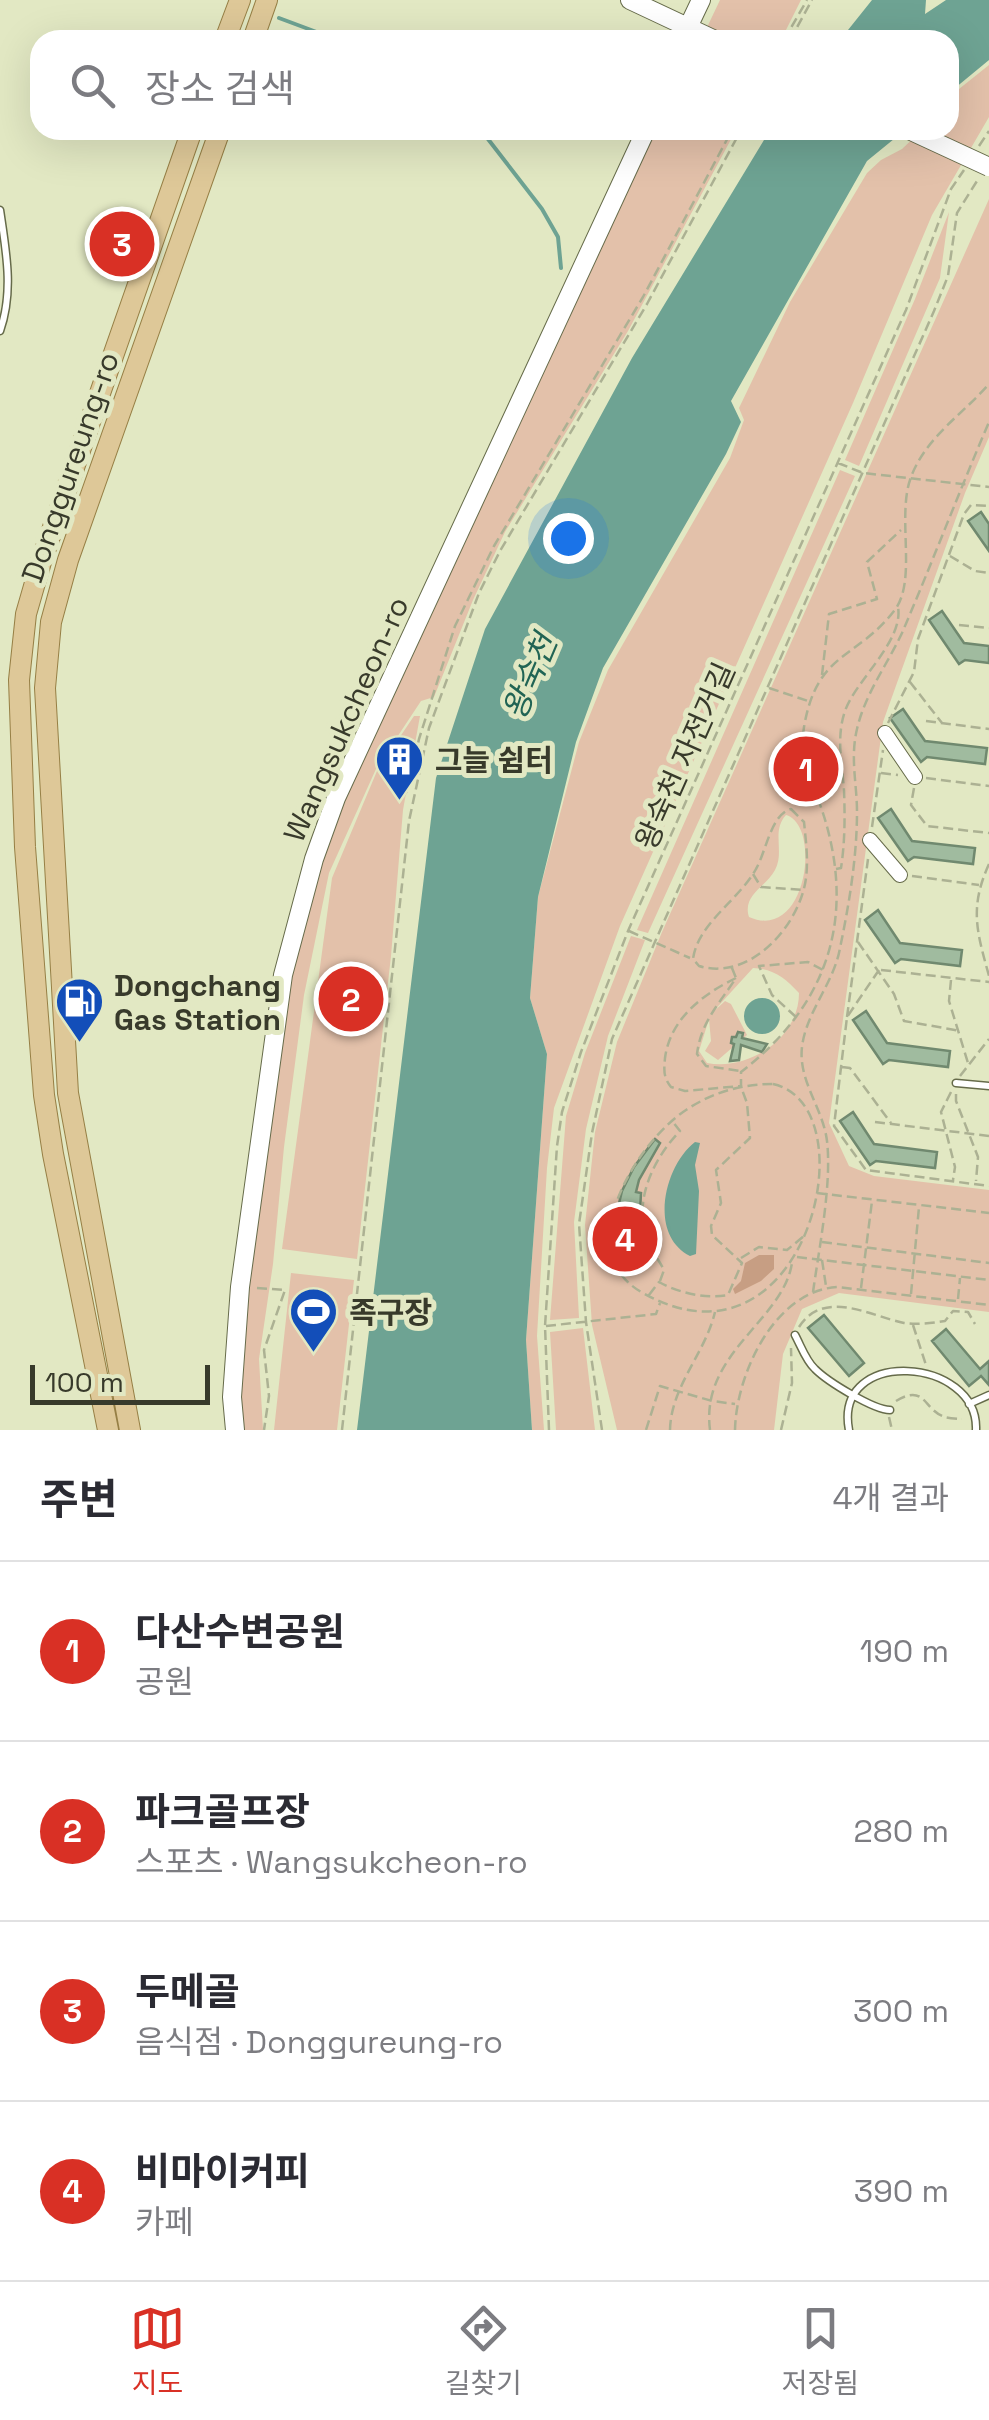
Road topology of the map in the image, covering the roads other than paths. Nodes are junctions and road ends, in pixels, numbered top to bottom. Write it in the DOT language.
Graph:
graph roads {
  1 [pos="240,0"];
  2 [pos="267,0"];
  3 [pos="630,0"];
  4 [pos="702,0"];
  5 [pos="229,30"];
  6 [pos="256,30"];
  7 [pos="687,30"];
  8 [pos="697,30"];
  9 [pos="189,140"];
  10 [pos="216,140"];
  11 [pos="641,140"];
  12 [pos="928,140"];
  13 [pos="985,171"];
  14 [pos="0,210"];
  15 [pos="0,331"];
  16 [pos="885,733"];
  17 [pos="915,777"];
  18 [pos="870,840"];
  19 [pos="900,874"];
  20 [pos="956,1082"];
  21 [pos="989,1086"];
  22 [pos="795,1335"];
  23 [pos="856,1394"];
  24 [pos="989,1395"];
  25 [pos="970,1404"];
  26 [pos="890,1410"];
  27 [pos="108,1430"];
  28 [pos="130,1430"];
  29 [pos="235,1430"];
  30 [pos="849,1430"];
  31 [pos="976,1430"];
  1 -- 5 [label="main road"];
  2 -- 6 [label="main road"];
  3 -- 7 [label="street"];
  4 -- 8 [label="street"];
  9 -- 27 [label="main road, Donggureung-ro"];
  10 -- 28 [label="main road, Donggureung-ro"];
  11 -- 29 [label="street, Wangsukcheon-ro"];
  12 -- 13 [label="street, bridge"];
  14 -- 15 [label="lane"];
  16 -- 17 [label="street"];
  18 -- 19 [label="street"];
  20 -- 21 [label="lane"];
  22 -- 23 [label="lane"];
  23 -- 25 [label="lane"];
  23 -- 26 [label="lane"];
  23 -- 30 [label="lane"];
  24 -- 25 [label="lane"];
  25 -- 31 [label="lane"];
}
